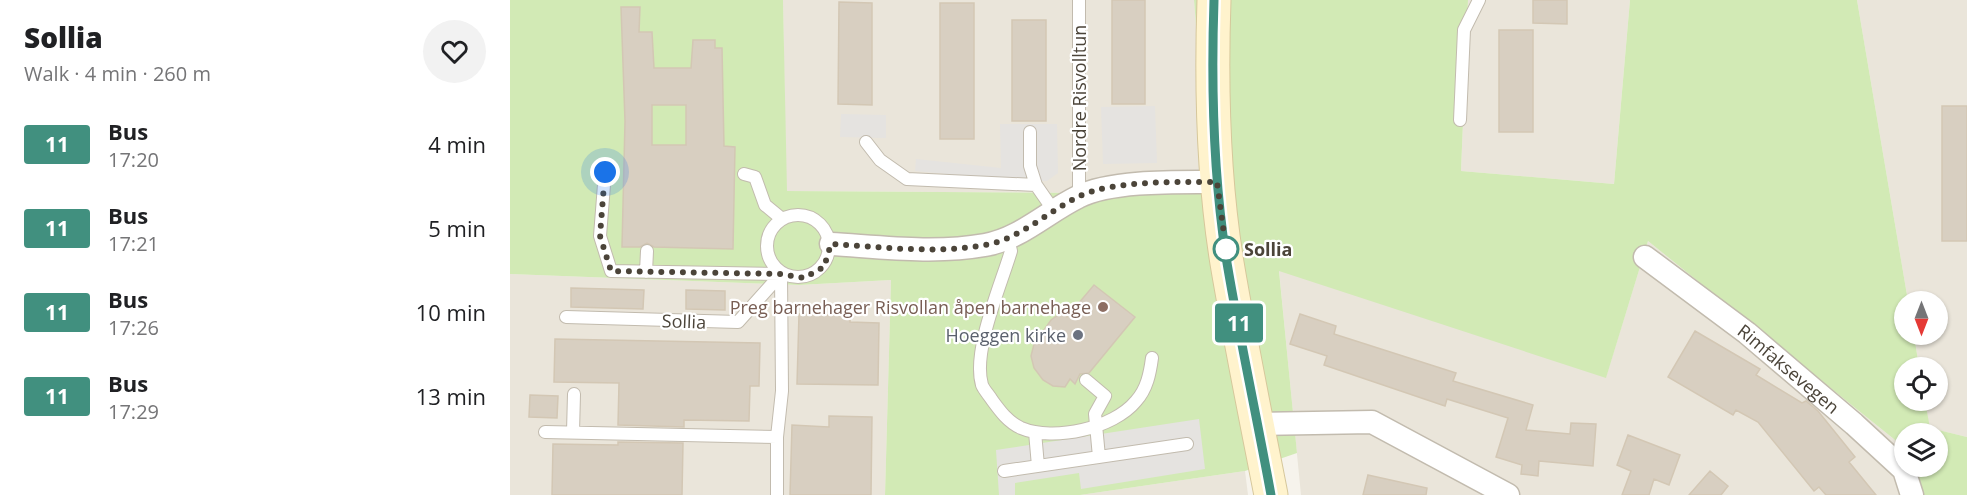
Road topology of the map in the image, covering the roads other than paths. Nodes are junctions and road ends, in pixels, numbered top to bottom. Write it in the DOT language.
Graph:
graph roads {
  1 [pos="1079,0"];
  2 [pos="1214,0"];
  3 [pos="1479,0"];
  4 [pos="1460,120"];
  5 [pos="1030,132"];
  6 [pos="866,142"];
  7 [pos="605,172"];
  8 [pos="744,174"];
  9 [pos="1217,182"];
  10 [pos="1036,185"];
  11 [pos="1079,196"];
  12 [pos="1054,211"];
  13 [pos="782,219"];
  14 [pos="1008,239"];
  15 [pos="831,244"];
  16 [pos="647,251"];
  17 [pos="1645,257"];
  18 [pos="646,272"];
  19 [pos="781,274"];
  20 [pos="566,317"];
  21 [pos="1152,358"];
  22 [pos="1086,380"];
  23 [pos="574,394"];
  24 [pos="1258,424"];
  25 [pos="1095,427"];
  26 [pos="545,432"];
  27 [pos="573,432"];
  28 [pos="1035,432"];
  29 [pos="777,437"];
  30 [pos="1187,444"];
  31 [pos="1099,457"];
  32 [pos="1038,466"];
  33 [pos="1004,471"];
  34 [pos="777,495"];
  35 [pos="1271,495"];
  36 [pos="1508,495"];
  37 [pos="1912,495"];
  1 -- 11 [label="lane, Nordre Risvolltun"];
  2 -- 9 [label="street"];
  3 -- 4 [label="lane"];
  5 -- 10 [label="lane"];
  6 -- 10 [label="lane"];
  7 -- 18 [label="lane"];
  8 -- 13 [label="lane"];
  9 -- 11 [label="street, Nordre Risvolltun"];
  9 -- 24 [label="street"];
  10 -- 12 [label="lane"];
  11 -- 12 [label="street, Nordre Risvolltun"];
  12 -- 14 [label="street, Nordre Risvolltun"];
  13 -- 15 [label="lane"];
  13 -- 19 [label="lane"];
  14 -- 15 [label="street, Nordre Risvolltun"];
  14 -- 28 [label="lane"];
  15 -- 19 [label="lane"];
  16 -- 18 [label="lane"];
  17 -- 37 [label="street, Rimfaksevegen"];
  18 -- 19 [label="lane"];
  19 -- 20 [label="lane, Sollia"];
  19 -- 29 [label="lane"];
  21 -- 25 [label="lane"];
  22 -- 25 [label="lane"];
  23 -- 27 [label="lane"];
  24 -- 35 [label="street"];
  24 -- 36 [label="street"];
  25 -- 28 [label="lane"];
  25 -- 31 [label="lane"];
  26 -- 27 [label="lane"];
  27 -- 29 [label="lane"];
  28 -- 32 [label="lane"];
  29 -- 34 [label="lane"];
  30 -- 31 [label="lane"];
  31 -- 32 [label="lane"];
  32 -- 33 [label="lane"];
}
